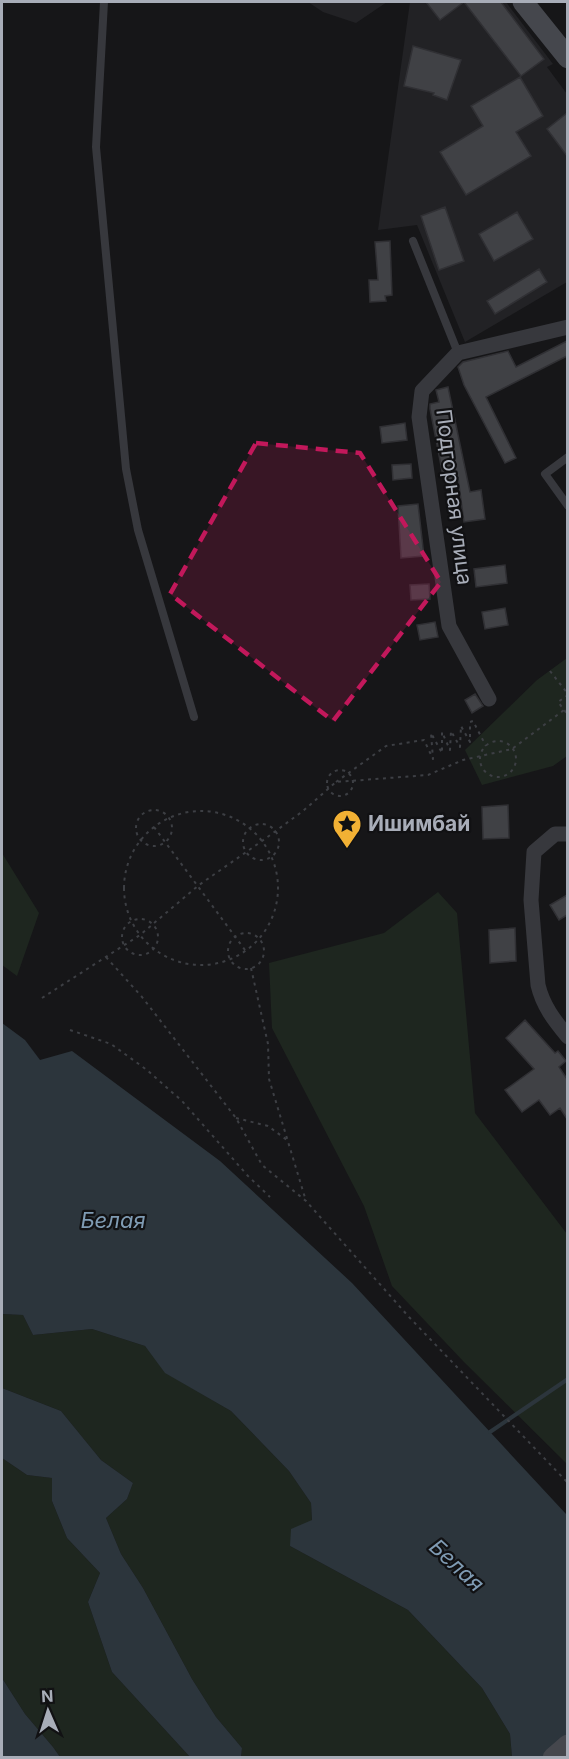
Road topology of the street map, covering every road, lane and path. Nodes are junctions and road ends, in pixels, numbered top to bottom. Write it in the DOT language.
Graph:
graph roads {
  1 [pos="104,2"];
  2 [pos="523,2"];
  3 [pos="567,58"];
  4 [pos="413,241"];
  5 [pos="567,327"];
  6 [pos="458,353"];
  7 [pos="567,458"];
  8 [pos="567,506"];
  9 [pos="550,671"];
  10 [pos="567,695"];
  11 [pos="489,699"];
  12 [pos="567,707"];
  13 [pos="564,710"];
  14 [pos="567,715"];
  15 [pos="194,717"];
  16 [pos="486,746"];
  17 [pos="512,749"];
  18 [pos="480,756"];
  19 [pos="348,774"];
  20 [pos="353,781"];
  21 [pos="336,782"];
  22 [pos="329,789"];
  23 [pos="170,818"];
  24 [pos="154,827"];
  25 [pos="249,828"];
  26 [pos="276,831"];
  27 [pos="566,834"];
  28 [pos="141,840"];
  29 [pos="262,841"];
  30 [pos="166,842"];
  31 [pos="247,852"];
  32 [pos="271,857"];
  33 [pos="199,885"];
  34 [pos="131,921"];
  35 [pos="153,924"];
  36 [pos="140,935"];
  37 [pos="236,937"];
  38 [pos="258,939"];
  39 [pos="124,945"];
  40 [pos="153,949"];
  41 [pos="246,951"];
  42 [pos="106,957"];
  43 [pos="230,960"];
  44 [pos="251,968"];
  45 [pos="42,998"];
  46 [pos="70,1030"];
  47 [pos="567,1037"];
  48 [pos="236,1118"];
  49 [pos="287,1140"];
  50 [pos="270,1197"];
  51 [pos="306,1201"];
  52 [pos="567,1483"];
  53 [pos="567,1745"];
  54 [pos="553,1758"];
  1 -- 15 [label="lane"];
  2 -- 3 [label="main road"];
  4 -- 6 [label="lane"];
  5 -- 6 [label="street"];
  6 -- 11 [label="street, Подгорная улица"];
  7 -- 8 [label="lane"];
  9 -- 10 [label="path"];
  10 -- 13 [label="path"];
  12 -- 13 [label="path"];
  13 -- 14 [label="path"];
  13 -- 17 [label="path"];
  16 -- 17 [label="path"];
  16 -- 18 [label="path"];
  16 -- 19 [label="path"];
  17 -- 18 [label="path"];
  17 -- 18 [label="path"];
  18 -- 20 [label="path"];
  19 -- 20 [label="path"];
  19 -- 21 [label="path"];
  19 -- 22 [label="path"];
  20 -- 21 [label="path"];
  20 -- 22 [label="path"];
  21 -- 22 [label="path"];
  22 -- 26 [label="path"];
  23 -- 24 [label="path"];
  23 -- 25 [label="path"];
  23 -- 28 [label="path"];
  23 -- 30 [label="path"];
  24 -- 28 [label="path"];
  24 -- 30 [label="path"];
  25 -- 26 [label="path"];
  25 -- 29 [label="path"];
  25 -- 31 [label="path"];
  26 -- 29 [label="path"];
  26 -- 32 [label="path"];
  27 -- 47 [label="street"];
  28 -- 30 [label="path"];
  28 -- 34 [label="path"];
  29 -- 31 [label="path"];
  29 -- 32 [label="path"];
  30 -- 33 [label="path"];
  31 -- 32 [label="path"];
  31 -- 33 [label="path"];
  32 -- 38 [label="path"];
  33 -- 35 [label="path"];
  33 -- 37 [label="path"];
  34 -- 35 [label="path"];
  34 -- 36 [label="path"];
  34 -- 39 [label="path"];
  35 -- 36 [label="path"];
  35 -- 40 [label="path"];
  36 -- 39 [label="path"];
  36 -- 40 [label="path"];
  37 -- 38 [label="path"];
  37 -- 41 [label="path"];
  37 -- 43 [label="path"];
  38 -- 41 [label="path"];
  38 -- 44 [label="path"];
  39 -- 40 [label="path"];
  39 -- 42 [label="path"];
  40 -- 43 [label="path"];
  41 -- 43 [label="path"];
  42 -- 45 [label="path"];
  42 -- 48 [label="path"];
  43 -- 44 [label="path"];
  44 -- 49 [label="path"];
  46 -- 50 [label="path"];
  48 -- 49 [label="path"];
  48 -- 51 [label="path"];
  49 -- 51 [label="path"];
  51 -- 52 [label="path"];
  53 -- 54 [label="main road"];
}
